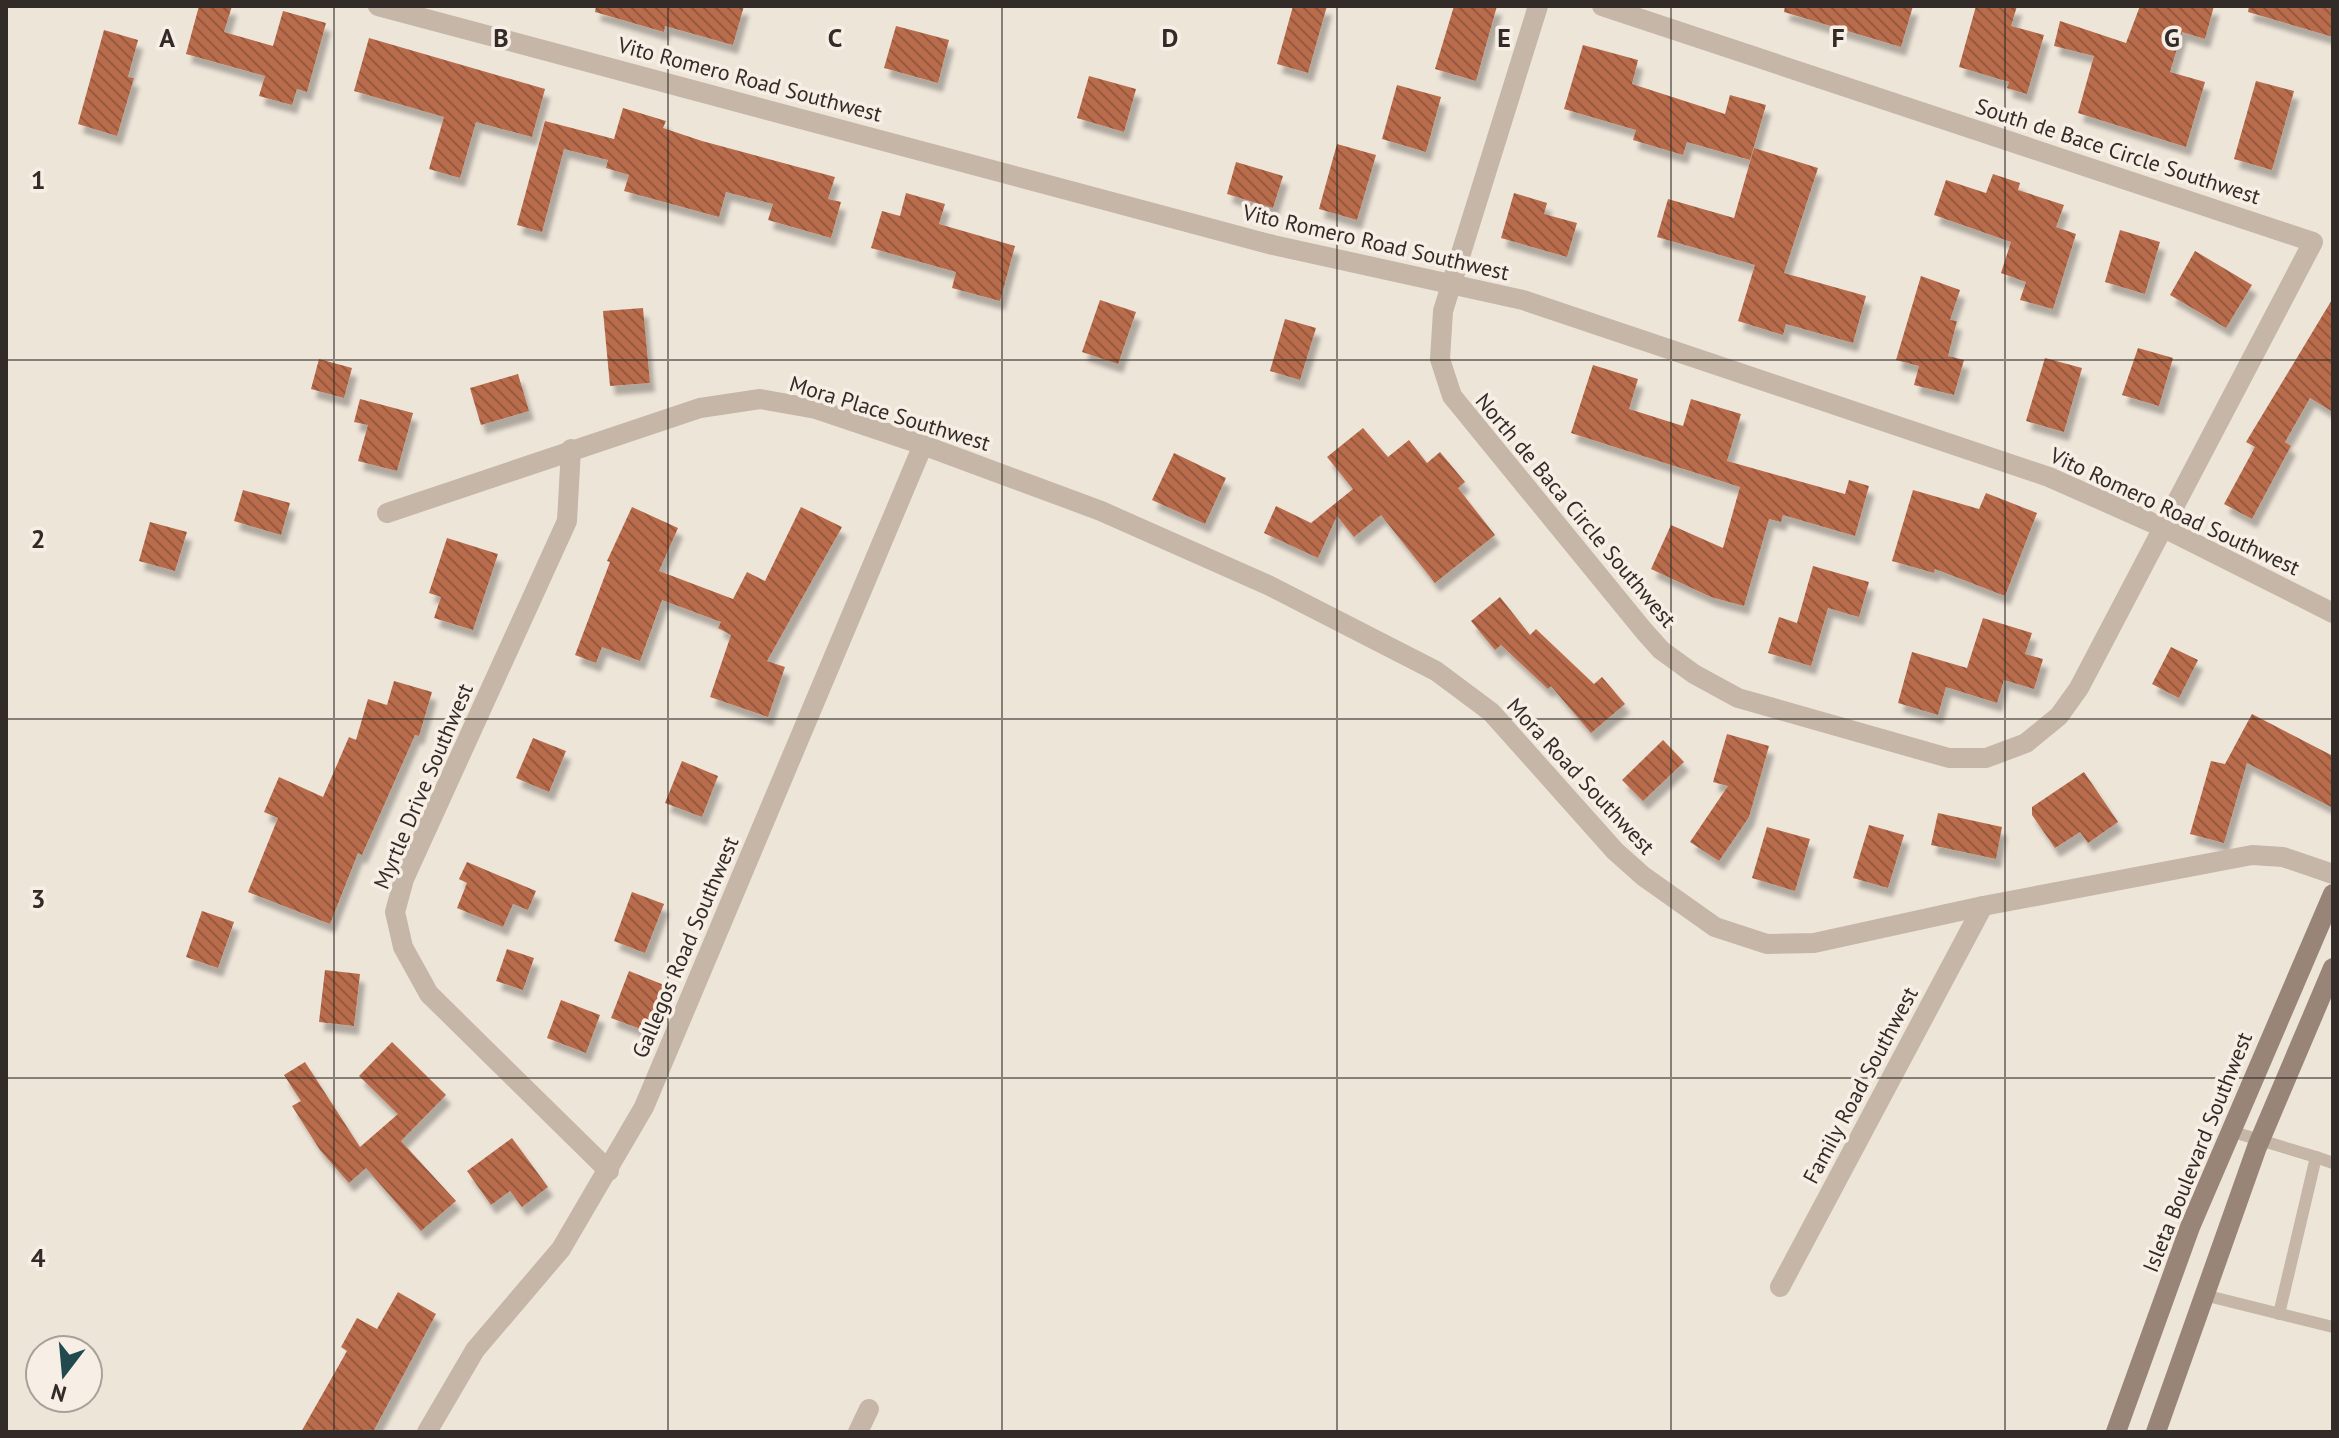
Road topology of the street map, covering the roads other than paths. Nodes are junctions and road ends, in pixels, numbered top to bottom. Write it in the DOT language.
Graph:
graph roads {
  1 [pos="378,6"];
  2 [pos="1538,6"];
  3 [pos="1602,6"];
  4 [pos="1451,283"];
  5 [pos="923,445"];
  6 [pos="571,449"];
  7 [pos="1101,511"];
  8 [pos="387,513"];
  9 [pos="2164,528"];
  10 [pos="2333,613"];
  11 [pos="2333,874"];
  12 [pos="2333,894"];
  13 [pos="1983,906"];
  14 [pos="2333,968"];
  15 [pos="2230,1131"];
  16 [pos="2260,1140"];
  17 [pos="2316,1157"];
  18 [pos="2333,1163"];
  19 [pos="609,1171"];
  20 [pos="1780,1287"];
  21 [pos="2204,1295"];
  22 [pos="2279,1314"];
  23 [pos="2333,1327"];
  24 [pos="869,1409"];
  25 [pos="427,1432"];
  26 [pos="858,1432"];
  27 [pos="2116,1432"];
  28 [pos="2156,1432"];
  1 -- 4 [label="street, Vito Romero Road Southwest"];
  2 -- 4 [label="street"];
  3 -- 9 [label="street, South de Bace Circle Southwest"];
  4 -- 9 [label="street, Vito Romero Road Southwest"];
  4 -- 9 [label="street, North de Baca Circle Southwest"];
  5 -- 6 [label="street, Mora Place Southwest"];
  5 -- 7 [label="street, Mora Place Southwest"];
  5 -- 19 [label="street, Gallegos Road Southwest"];
  6 -- 8 [label="street, Mora Place Southwest"];
  6 -- 19 [label="street, Myrtle Drive Southwest"];
  7 -- 13 [label="street, Mora Road Southwest"];
  9 -- 10 [label="street, Vito Romero Road Southwest"];
  11 -- 13 [label="street, Mora Road Southwest"];
  12 -- 15 [label="main road, Isleta Boulevard Southwest"];
  13 -- 20 [label="street, Family Road Southwest"];
  14 -- 16 [label="main road"];
  15 -- 16 [label="lane"];
  15 -- 27 [label="main road, Isleta Boulevard Southwest"];
  16 -- 17 [label="lane"];
  16 -- 21 [label="main road"];
  17 -- 18 [label="lane"];
  17 -- 22 [label="lane"];
  19 -- 25 [label="street, Gallegos Road Southwest"];
  21 -- 22 [label="lane"];
  21 -- 28 [label="main road"];
  22 -- 23 [label="lane"];
  24 -- 26 [label="street"];
}
